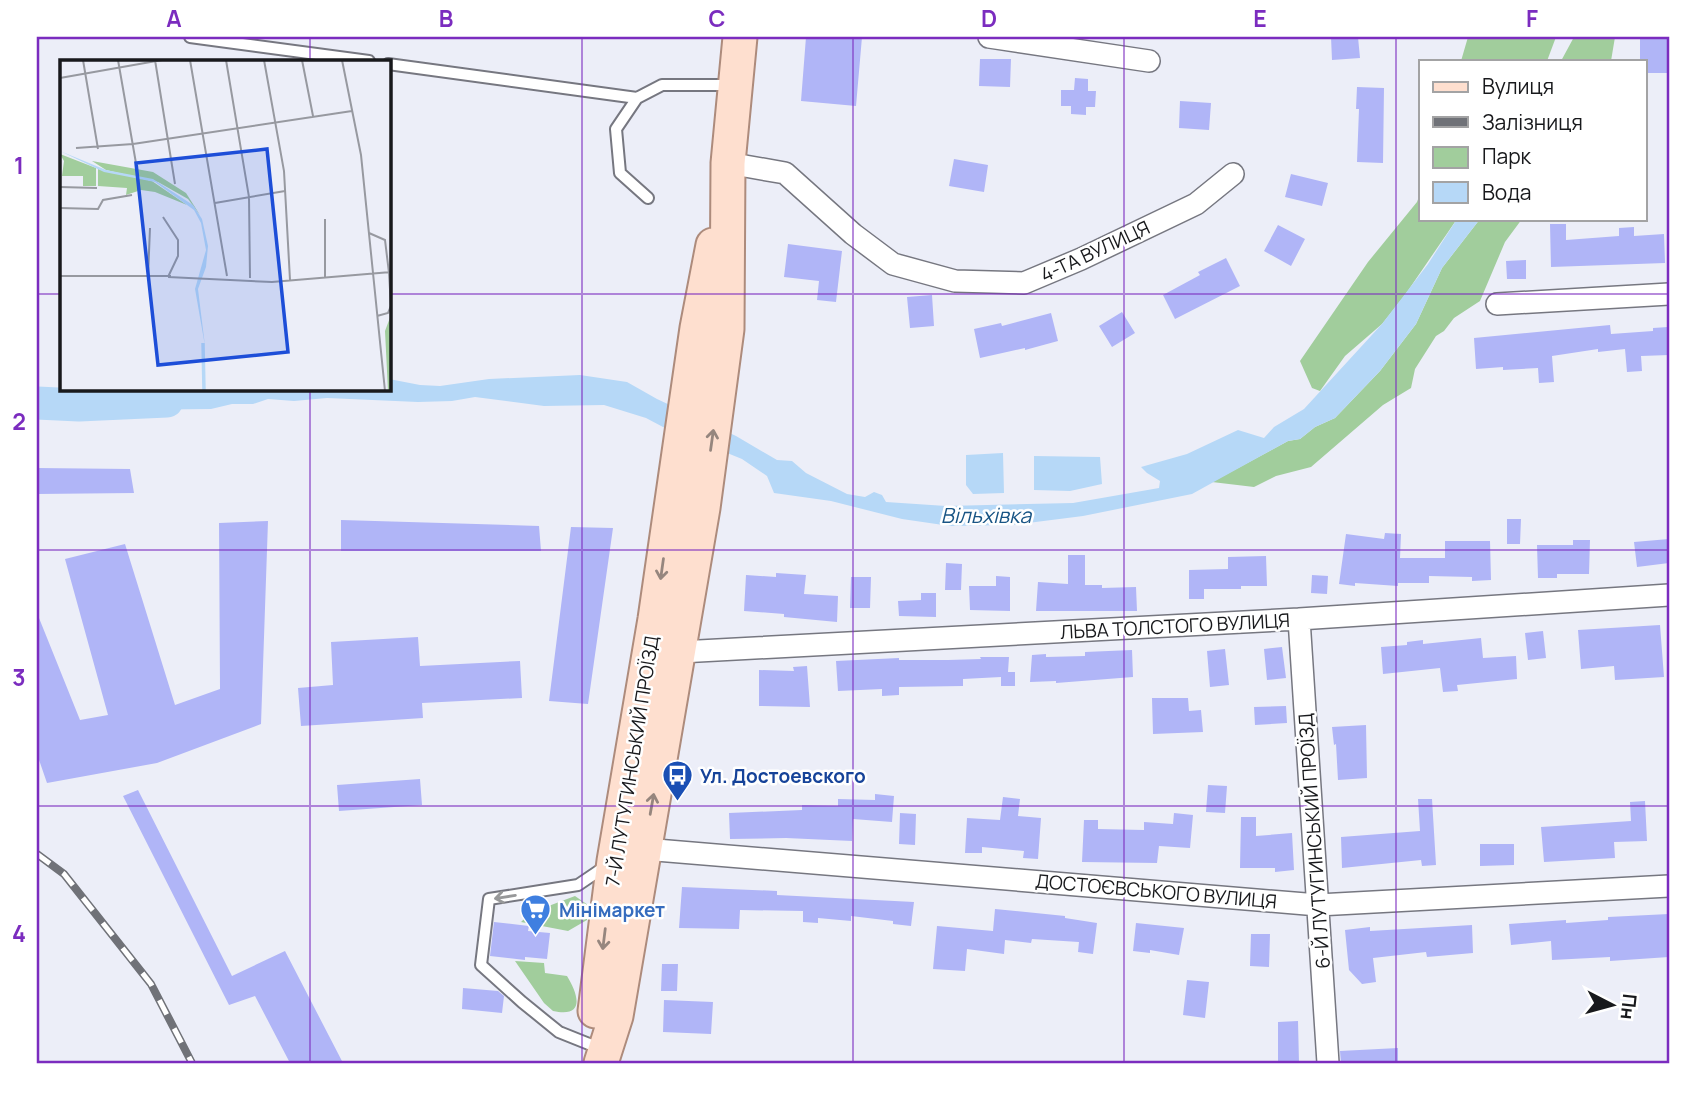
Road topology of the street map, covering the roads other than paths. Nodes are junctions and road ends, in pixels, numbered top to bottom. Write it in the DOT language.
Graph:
graph roads {
  1 [pos="191,37"];
  2 [pos="740,37"];
  3 [pos="989,37"];
  4 [pos="362,60"];
  5 [pos="1149,61"];
  6 [pos="390,64"];
  7 [pos="735,85"];
  8 [pos="636,98"];
  9 [pos="728,163"];
  10 [pos="1233,174"];
  11 [pos="648,198"];
  12 [pos="1669,294"];
  13 [pos="1497,304"];
  14 [pos="687,505"];
  15 [pos="1669,595"];
  16 [pos="1299,620"];
  17 [pos="680,652"];
  18 [pos="629,855"];
  19 [pos="1669,886"];
  20 [pos="1318,905"];
  21 [pos="596,1058"];
  22 [pos="1328,1063"];
  1 -- 4 [label="lane"];
  2 -- 7 [label="main road"];
  3 -- 5 [label="street"];
  6 -- 8 [label="lane"];
  7 -- 8 [label="lane"];
  7 -- 9 [label="main road"];
  8 -- 11 [label="lane"];
  9 -- 10 [label="street, 4-ТА ВУЛИЦЯ"];
  9 -- 14 [label="main road"];
  12 -- 13 [label="street"];
  14 -- 17 [label="main road, 7-Й ЛУТУГИНСЬКИЙ ПРОЇЗД"];
  14 -- 18 [label="main road, 7-Й ЛУТУГИНСЬКИЙ ПРОЇЗД, one-way"];
  15 -- 16 [label="street, ЛЬВА ТОЛСТОГО ВУЛИЦЯ"];
  16 -- 17 [label="street, ЛЬВА ТОЛСТОГО ВУЛИЦЯ"];
  16 -- 20 [label="street, 6-Й ЛУТУГИНСЬКИЙ ПРОЇЗД"];
  18 -- 17 [label="main road, 7-Й ЛУТУГИНСЬКИЙ ПРОЇЗД, one-way"];
  18 -- 20 [label="street, ДОСТОЄВСЬКОГО ВУЛИЦЯ"];
  18 -- 21 [label="main road, 7-Й ЛУТУГИНСЬКИЙ ПРОЇЗД"];
  18 -- 21 [label="lane, one-way"];
  19 -- 20 [label="street, ДОСТОЄВСЬКОГО ВУЛИЦЯ"];
  20 -- 22 [label="street, 6-Й ЛУТУГИНСЬКИЙ ПРОЇЗД"];
}
